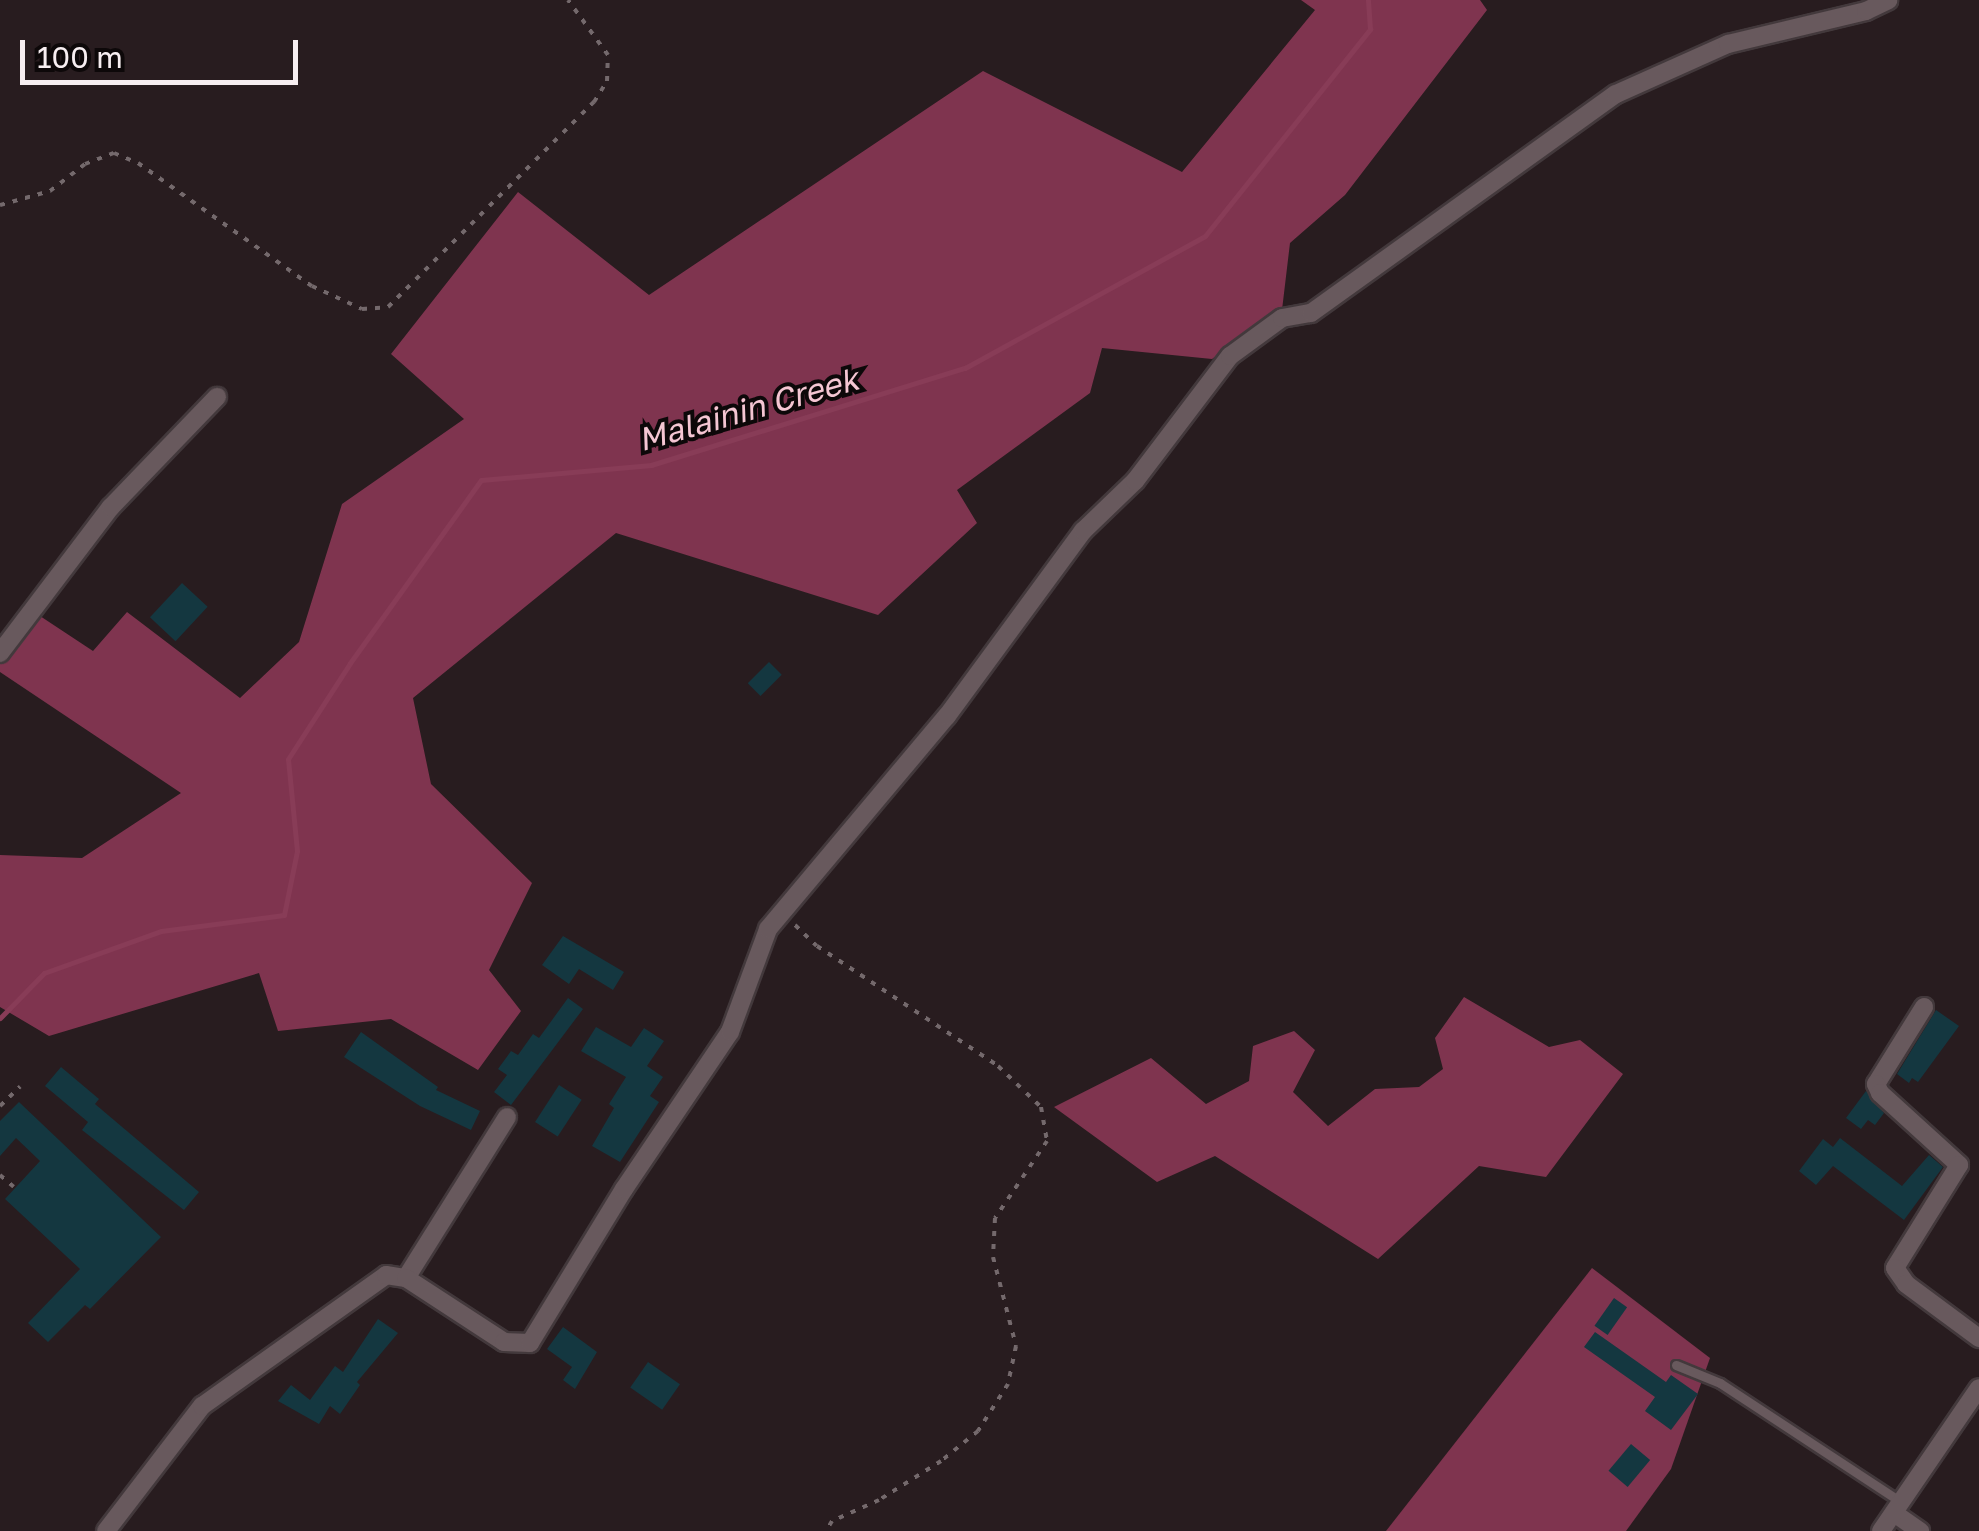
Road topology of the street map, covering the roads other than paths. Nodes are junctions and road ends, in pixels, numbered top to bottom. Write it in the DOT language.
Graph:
graph roads {
  1 [pos="1889,0"];
  2 [pos="217,397"];
  3 [pos="0,653"];
  4 [pos="1924,1007"];
  5 [pos="506,1117"];
  6 [pos="406,1278"];
  7 [pos="1979,1338"];
  8 [pos="1676,1365"];
  9 [pos="1979,1388"];
  10 [pos="1896,1507"];
  11 [pos="106,1531"];
  12 [pos="1881,1531"];
  13 [pos="1920,1531"];
  1 -- 6 [label="street"];
  2 -- 3 [label="street"];
  4 -- 7 [label="street"];
  5 -- 6 [label="street"];
  6 -- 11 [label="street"];
  8 -- 10 [label="lane"];
  9 -- 10 [label="street"];
  10 -- 12 [label="street"];
  10 -- 13 [label="street"];
}
